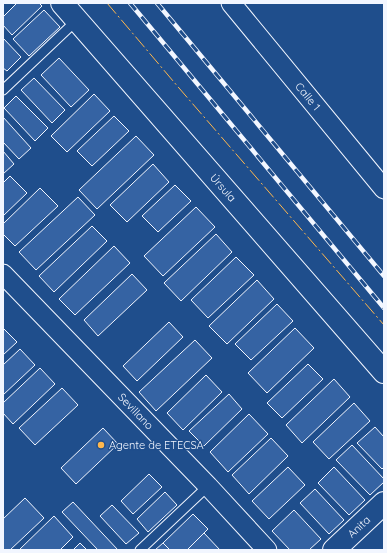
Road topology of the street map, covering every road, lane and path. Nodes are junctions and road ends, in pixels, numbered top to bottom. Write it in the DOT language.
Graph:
graph roads {
  1 [pos="62,3"];
  2 [pos="231,3"];
  3 [pos="77,20"];
  4 [pos="3,90"];
  5 [pos="384,189"];
  6 [pos="3,274"];
  7 [pos="384,372"];
  8 [pos="208,486"];
  9 [pos="384,503"];
  10 [pos="140,550"];
  11 [pos="267,550"];
  12 [pos="334,550"];
  1 -- 3 [label="street, Úrsula"];
  2 -- 5 [label="street, Calle 1"];
  3 -- 4 [label="lane"];
  3 -- 7 [label="street, Úrsula"];
  6 -- 8 [label="street, Sevillano"];
  8 -- 10 [label="lane"];
  8 -- 11 [label="street, Sevillano"];
  9 -- 12 [label="street, Anita"];
}
